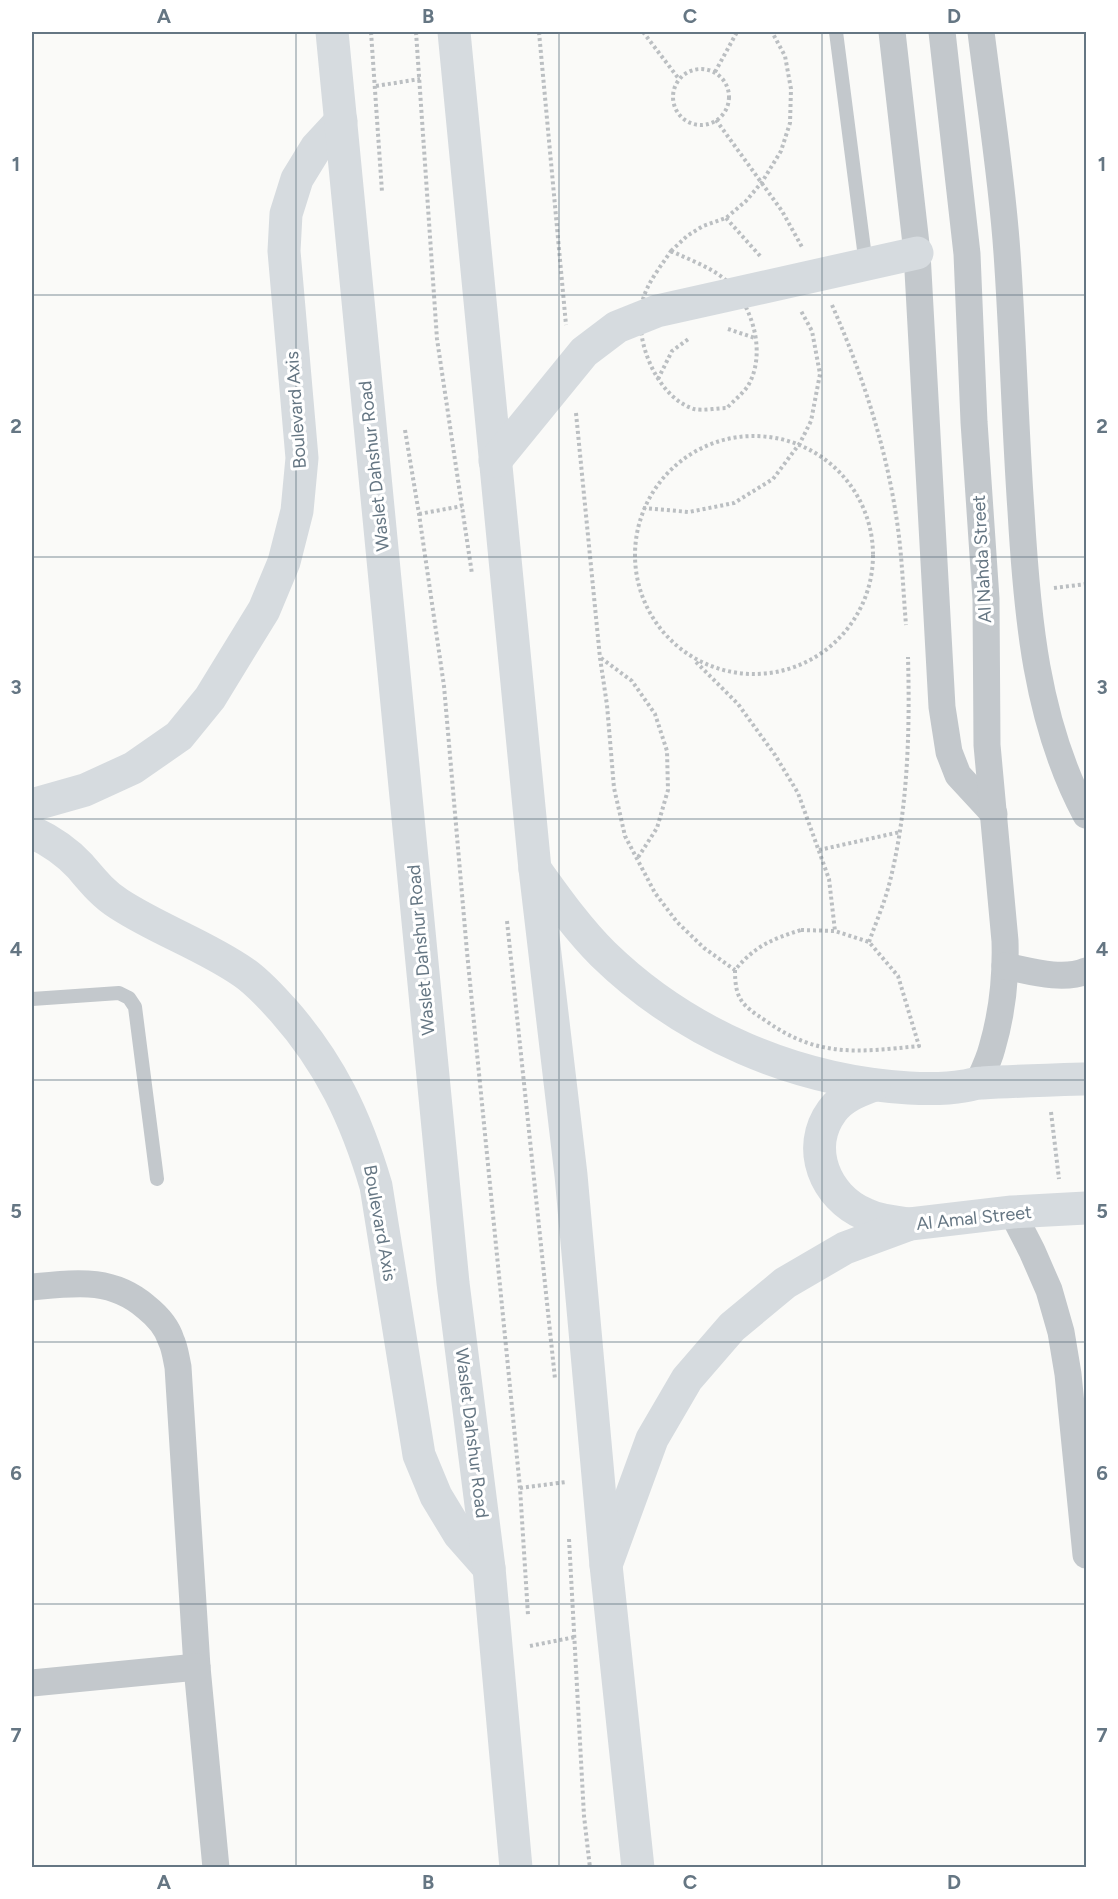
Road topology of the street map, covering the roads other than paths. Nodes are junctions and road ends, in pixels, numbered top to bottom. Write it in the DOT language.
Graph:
graph roads {
  1 [pos="332,32"];
  2 [pos="453,32"];
  3 [pos="836,32"];
  4 [pos="892,32"];
  5 [pos="942,32"];
  6 [pos="983,44"];
  7 [pos="945,61"];
  8 [pos="341,121"];
  9 [pos="917,253"];
  10 [pos="866,265"];
  11 [pos="495,461"];
  12 [pos="32,805"];
  13 [pos="994,814"];
  14 [pos="1086,815"];
  15 [pos="32,832"];
  16 [pos="535,869"];
  17 [pos="1005,966"];
  18 [pos="1086,971"];
  19 [pos="32,999"];
  20 [pos="1086,1079"];
  21 [pos="978,1083"];
  22 [pos="874,1085"];
  23 [pos="157,1179"];
  24 [pos="1075,1209"];
  25 [pos="1011,1212"];
  26 [pos="909,1224"];
  27 [pos="32,1287"];
  28 [pos="1086,1555"];
  29 [pos="606,1565"];
  30 [pos="489,1568"];
  31 [pos="197,1667"];
  32 [pos="32,1683"];
  33 [pos="216,1868"];
  34 [pos="516,1868"];
  35 [pos="639,1868"];
  1 -- 8 [label="main road, Waslet Dahshur Road"];
  2 -- 11 [label="main road"];
  3 -- 10 [label="lane"];
  4 -- 9 [label="street"];
  5 -- 7 [label="street, Al Nahda Street"];
  6 -- 7 [label="street"];
  6 -- 14 [label="street"];
  7 -- 13 [label="street, Al Nahda Street"];
  8 -- 12 [label="main road, Boulevard Axis"];
  8 -- 30 [label="main road, Waslet Dahshur Road"];
  9 -- 10 [label="main road"];
  9 -- 13 [label="street"];
  10 -- 11 [label="main road"];
  11 -- 16 [label="main road"];
  13 -- 17 [label="street, Al Nahda Street"];
  15 -- 30 [label="main road, Boulevard Axis"];
  16 -- 22 [label="main road"];
  16 -- 29 [label="main road"];
  17 -- 18 [label="street"];
  17 -- 21 [label="street, Al Nahda Street"];
  19 -- 23 [label="lane"];
  20 -- 21 [label="main road"];
  21 -- 22 [label="main road"];
  22 -- 26 [label="main road"];
  24 -- 25 [label="main road, Al Amal Street"];
  25 -- 26 [label="main road, Al Amal Street"];
  25 -- 28 [label="street"];
  26 -- 29 [label="main road, Al Amal Street"];
  27 -- 31 [label="street"];
  29 -- 35 [label="main road"];
  30 -- 34 [label="main road, Waslet Dahshur Road"];
  31 -- 32 [label="street"];
  31 -- 33 [label="street"];
}
